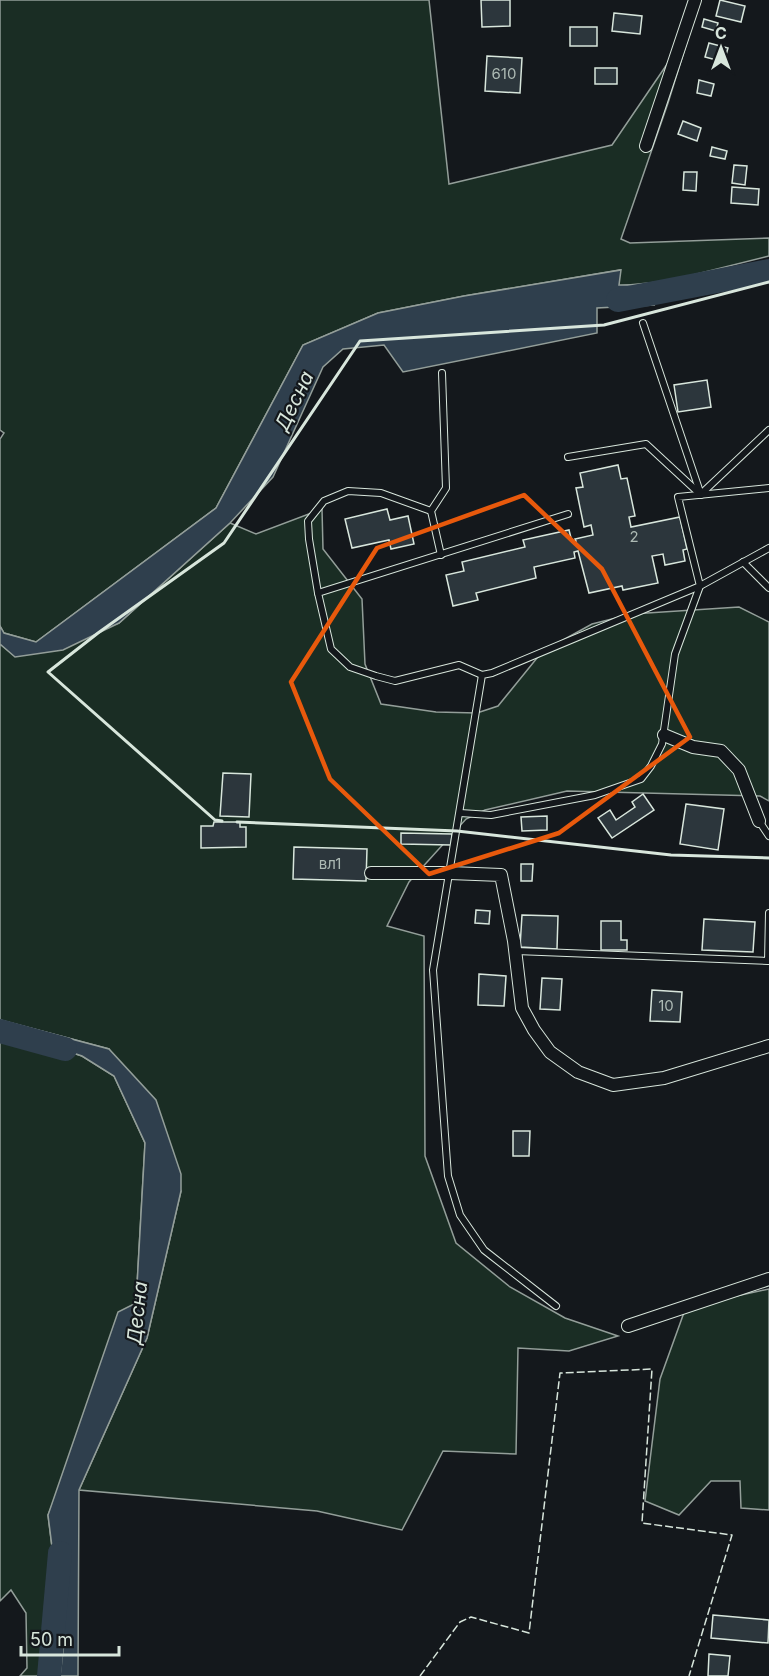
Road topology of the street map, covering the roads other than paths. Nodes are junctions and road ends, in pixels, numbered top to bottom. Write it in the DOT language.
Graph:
graph roads {
  1 [pos="695,0"];
  2 [pos="646,146"];
  3 [pos="643,323"];
  4 [pos="442,374"];
  5 [pos="769,430"];
  6 [pos="568,458"];
  7 [pos="769,488"];
  8 [pos="700,495"];
  9 [pos="431,511"];
  10 [pos="568,514"];
  11 [pos="769,548"];
  12 [pos="441,555"];
  13 [pos="743,562"];
  14 [pos="700,586"];
  15 [pos="769,588"];
  16 [pos="318,593"];
  17 [pos="482,675"];
  18 [pos="664,735"];
  19 [pos="460,813"];
  20 [pos="759,821"];
  21 [pos="769,836"];
  22 [pos="371,873"];
  23 [pos="450,873"];
  24 [pos="769,913"];
  25 [pos="515,951"];
  26 [pos="769,1046"];
  27 [pos="769,1279"];
  28 [pos="556,1305"];
  29 [pos="628,1326"];
  1 -- 2 [label="street"];
  3 -- 8 [label="lane"];
  4 -- 9 [label="lane"];
  5 -- 8 [label="lane"];
  6 -- 8 [label="lane"];
  7 -- 8 [label="lane"];
  8 -- 14 [label="lane"];
  9 -- 12 [label="lane"];
  9 -- 16 [label="lane"];
  10 -- 12 [label="lane"];
  11 -- 13 [label="lane"];
  12 -- 16 [label="lane"];
  13 -- 14 [label="lane"];
  13 -- 15 [label="lane"];
  14 -- 17 [label="lane"];
  14 -- 18 [label="lane"];
  16 -- 17 [label="lane"];
  17 -- 19 [label="lane"];
  18 -- 19 [label="lane"];
  18 -- 20 [label="street"];
  19 -- 23 [label="lane"];
  20 -- 21 [label="lane"];
  22 -- 23 [label="street"];
  23 -- 25 [label="street"];
  23 -- 28 [label="lane"];
  24 -- 25 [label="lane"];
  25 -- 26 [label="street"];
  27 -- 29 [label="street"];
}
